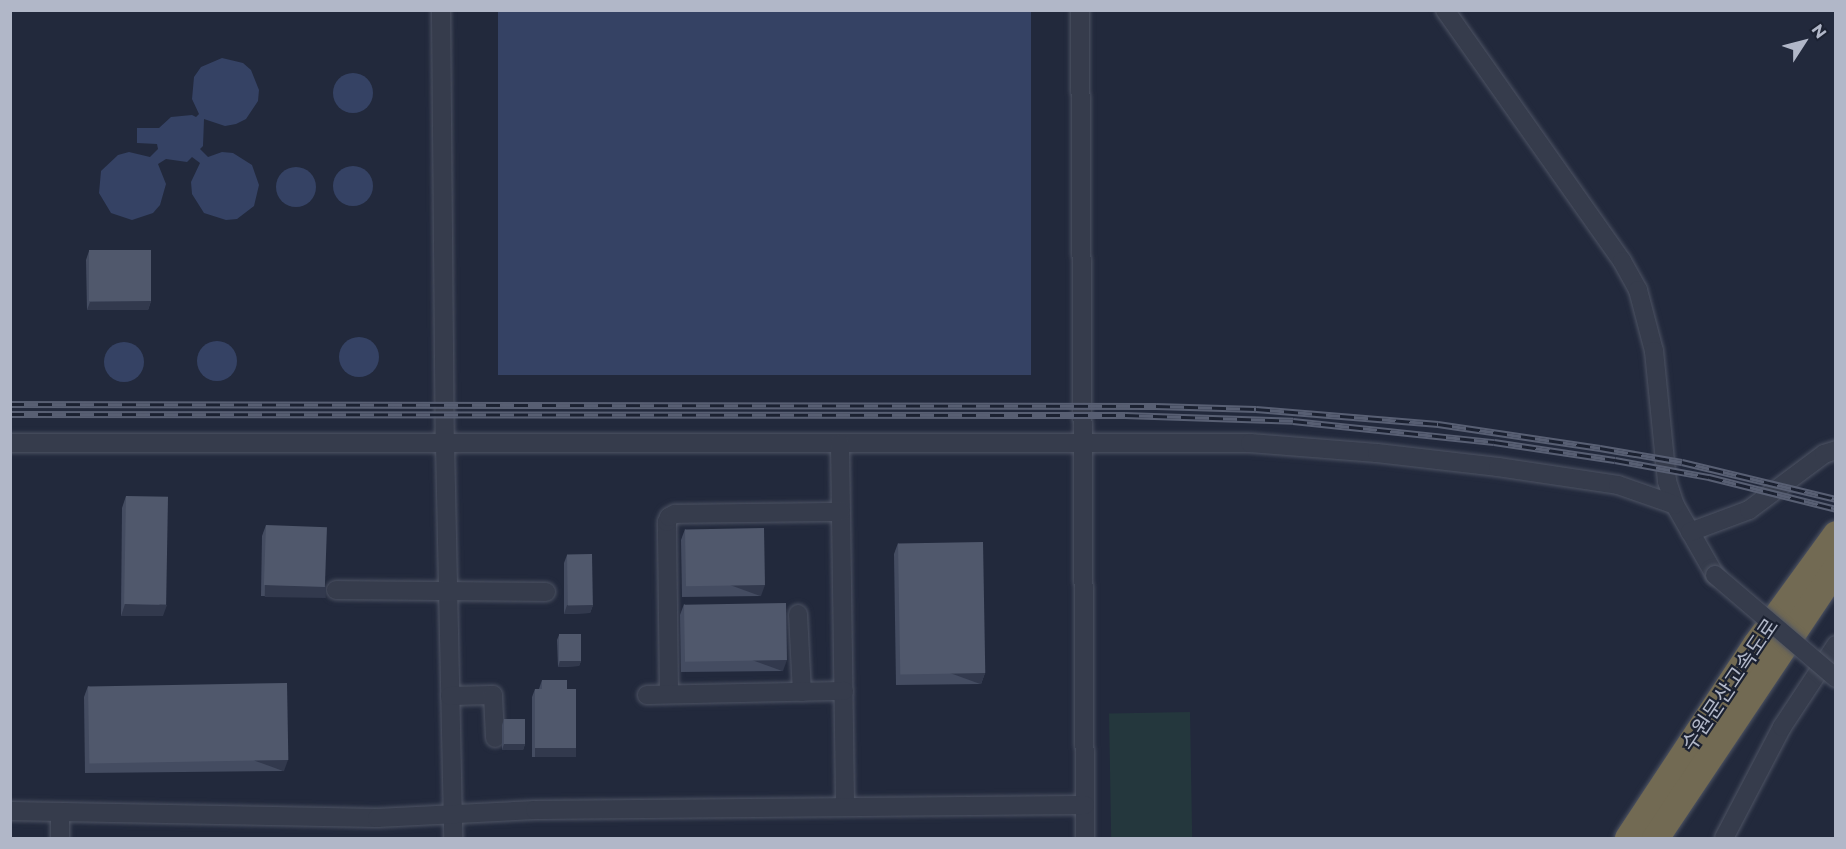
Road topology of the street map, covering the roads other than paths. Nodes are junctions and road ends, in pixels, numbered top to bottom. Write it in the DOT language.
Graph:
graph roads {
  1 [pos="441,10"];
  2 [pos="1080,10"];
  3 [pos="1445,10"];
  4 [pos="10,443"];
  5 [pos="445,443"];
  6 [pos="840,443"];
  7 [pos="1084,443"];
  8 [pos="1836,450"];
  9 [pos="1675,505"];
  10 [pos="841,512"];
  11 [pos="1690,532"];
  12 [pos="1836,534"];
  13 [pos="1836,568"];
  14 [pos="336,590"];
  15 [pos="448,592"];
  16 [pos="546,592"];
  17 [pos="798,614"];
  18 [pos="1836,645"];
  19 [pos="1836,678"];
  20 [pos="844,691"];
  21 [pos="802,692"];
  22 [pos="669,694"];
  23 [pos="646,695"];
  24 [pos="450,696"];
  25 [pos="495,738"];
  26 [pos="1085,805"];
  27 [pos="845,807"];
  28 [pos="10,811"];
  29 [pos="60,812"];
  30 [pos="452,814"];
  31 [pos="60,838"];
  32 [pos="453,838"];
  33 [pos="1085,838"];
  34 [pos="1628,838"];
  35 [pos="1654,838"];
  36 [pos="1724,838"];
  1 -- 5 [label="street"];
  2 -- 7 [label="street"];
  3 -- 9 [label="street"];
  4 -- 5 [label="street"];
  5 -- 6 [label="street"];
  5 -- 15 [label="street"];
  6 -- 7 [label="street"];
  6 -- 10 [label="street"];
  7 -- 9 [label="street"];
  7 -- 26 [label="street"];
  8 -- 11 [label="street"];
  9 -- 11 [label="street"];
  10 -- 20 [label="street"];
  10 -- 22 [label="street"];
  11 -- 19 [label="street, bridge"];
  12 -- 34 [label="highway, 수원문산고속도로"];
  13 -- 35 [label="highway, 수원문산고속도로"];
  14 -- 15 [label="street"];
  15 -- 16 [label="street"];
  15 -- 24 [label="street"];
  17 -- 21 [label="street"];
  18 -- 36 [label="street"];
  20 -- 21 [label="street"];
  20 -- 27 [label="street"];
  21 -- 22 [label="street"];
  22 -- 23 [label="street"];
  24 -- 25 [label="street"];
  24 -- 30 [label="street"];
  26 -- 27 [label="street"];
  26 -- 33 [label="street"];
  27 -- 30 [label="street"];
  28 -- 29 [label="street"];
  29 -- 30 [label="street"];
  29 -- 31 [label="street"];
  30 -- 32 [label="street"];
}
